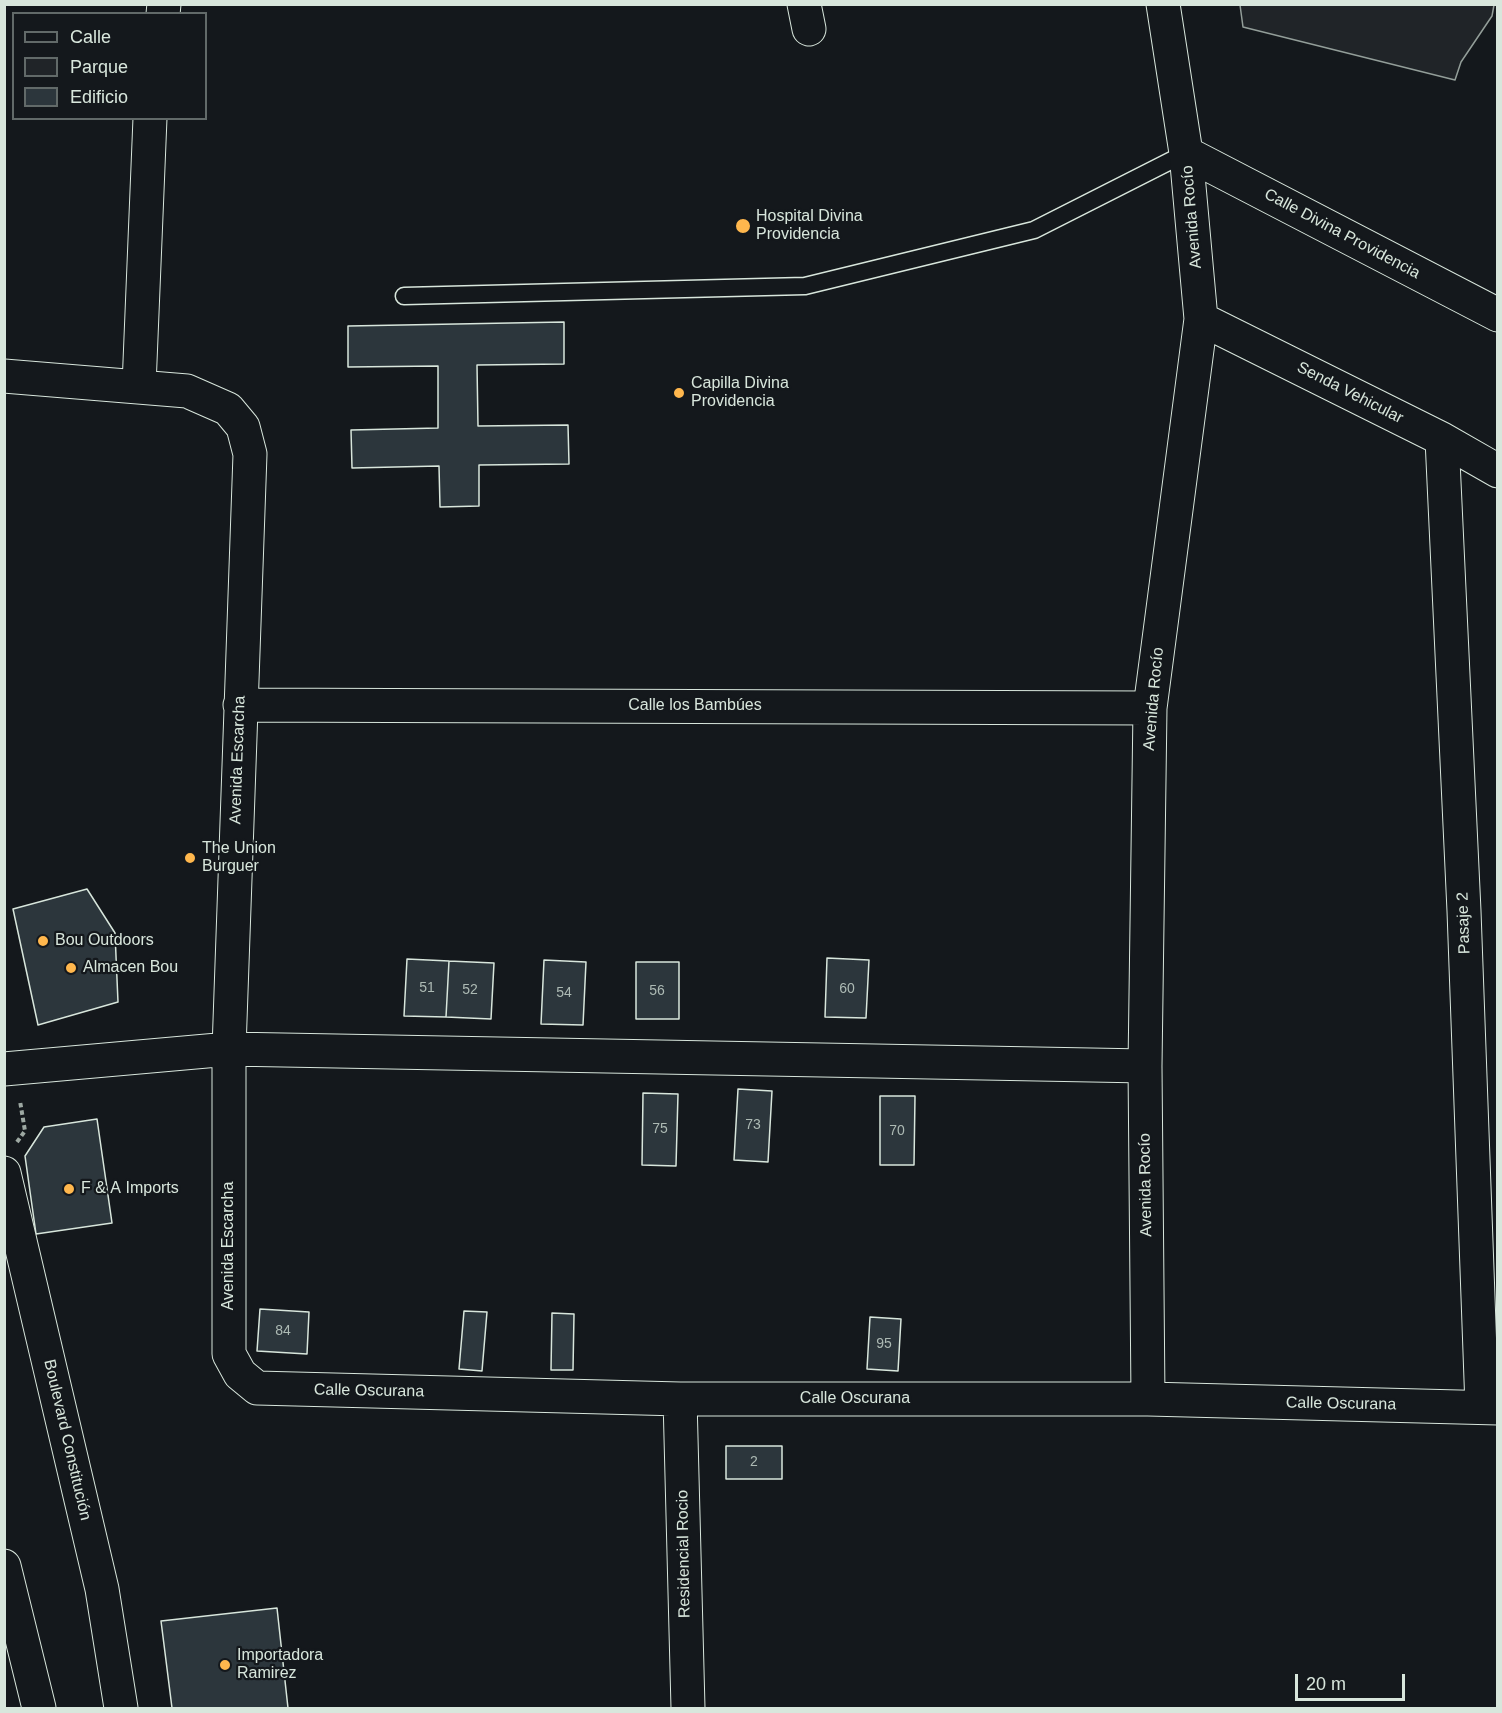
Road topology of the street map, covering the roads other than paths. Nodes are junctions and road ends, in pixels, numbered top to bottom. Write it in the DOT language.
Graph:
graph roads {
  1 [pos="1163,4"];
  2 [pos="150,120"];
  3 [pos="1186,153"];
  4 [pos="404,296"];
  5 [pos="1497,315"];
  6 [pos="1201,319"];
  7 [pos="4,376"];
  8 [pos="139,386"];
  9 [pos="1442,439"];
  10 [pos="1497,471"];
  11 [pos="240,705"];
  12 [pos="1150,708"];
  13 [pos="229,1050"];
  14 [pos="1144,1066"];
  15 [pos="4,1069"];
  16 [pos="4,1173"];
  17 [pos="229,1354"];
  18 [pos="680,1399"];
  19 [pos="1148,1399"];
  20 [pos="1490,1407"];
  21 [pos="4,1566"];
  22 [pos="39,1708"];
  23 [pos="121,1708"];
  24 [pos="688,1708"];
  1 -- 3 [label="main road, Avenida Rocío"];
  2 -- 8 [label="main road"];
  3 -- 4 [label="lane"];
  3 -- 5 [label="main road, Calle Divina Providencia"];
  3 -- 6 [label="main road, Avenida Rocío"];
  6 -- 9 [label="main road, Senda Vehicular"];
  6 -- 12 [label="main road, Avenida Rocío"];
  7 -- 8 [label="main road, Avenida Escarcha"];
  8 -- 11 [label="main road, Avenida Escarcha"];
  9 -- 10 [label="main road, Senda Vehicular"];
  9 -- 20 [label="main road, Pasaje 2"];
  11 -- 12 [label="main road, Calle los Bambúes"];
  11 -- 13 [label="main road, Avenida Escarcha"];
  12 -- 14 [label="main road, Avenida Rocío"];
  13 -- 14 [label="main road"];
  13 -- 15 [label="main road"];
  13 -- 17 [label="main road, Avenida Escarcha"];
  14 -- 19 [label="main road, Avenida Rocío"];
  16 -- 23 [label="main road, Boulevard Constitución"];
  17 -- 18 [label="main road, Calle Oscurana"];
  18 -- 19 [label="main road, Calle Oscurana"];
  18 -- 24 [label="main road, Residencial Rocio"];
  19 -- 20 [label="main road, Calle Oscurana"];
  21 -- 22 [label="main road"];
}
